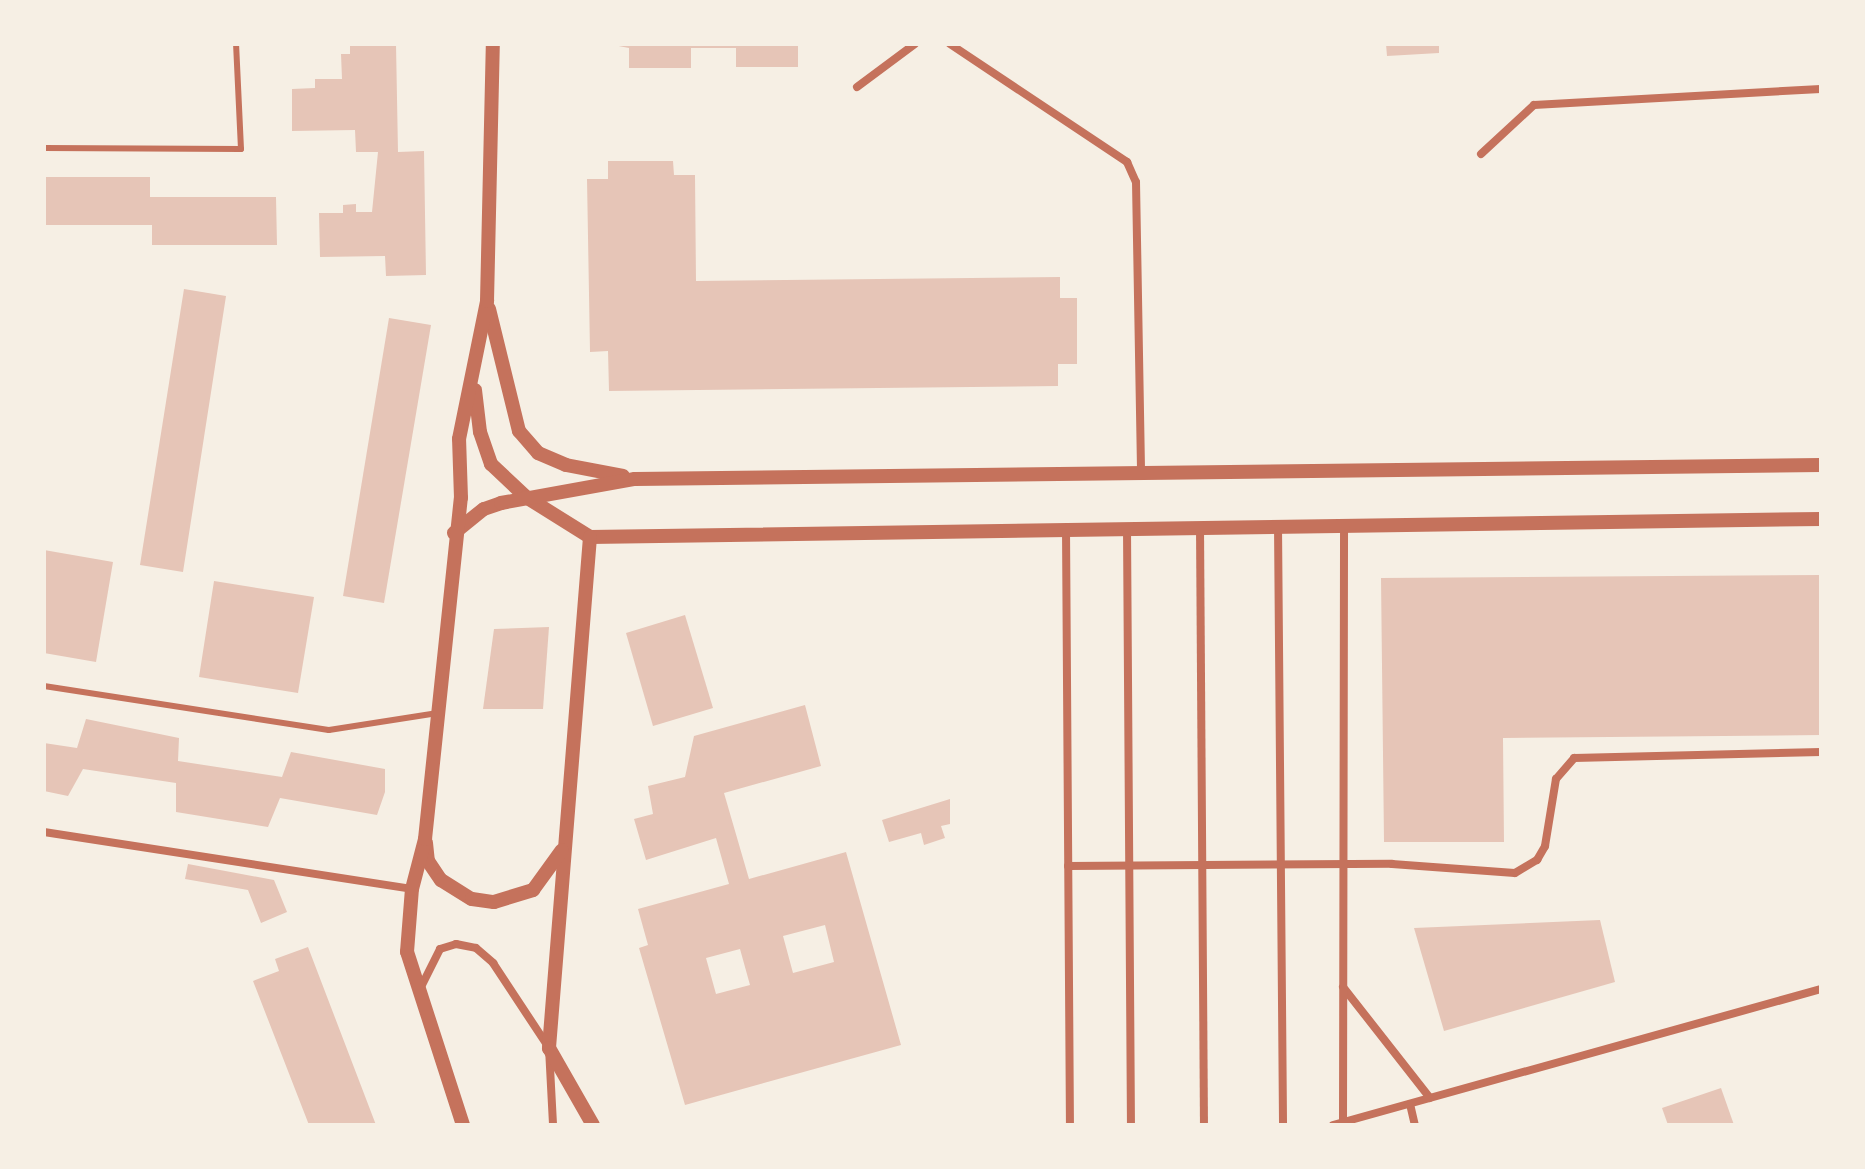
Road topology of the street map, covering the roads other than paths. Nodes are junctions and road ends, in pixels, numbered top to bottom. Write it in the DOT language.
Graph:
graph roads {
  1 [pos="236,44"];
  2 [pos="493,44"];
  3 [pos="915,44"];
  4 [pos="950,44"];
  5 [pos="857,87"];
  6 [pos="1821,89"];
  7 [pos="44,148"];
  8 [pos="1481,154"];
  9 [pos="487,301"];
  10 [pos="474,382"];
  11 [pos="1821,465"];
  12 [pos="1141,473"];
  13 [pos="635,479"];
  14 [pos="526,497"];
  15 [pos="1821,519"];
  16 [pos="1344,522"];
  17 [pos="1278,524"];
  18 [pos="1200,525"];
  19 [pos="1127,527"];
  20 [pos="1066,528"];
  21 [pos="454,533"];
  22 [pos="590,537"];
  23 [pos="44,686"];
  24 [pos="438,713"];
  25 [pos="1821,752"];
  26 [pos="44,832"];
  27 [pos="425,839"];
  28 [pos="564,845"];
  29 [pos="1343,864"];
  30 [pos="1129,865"];
  31 [pos="1202,865"];
  32 [pos="1281,865"];
  33 [pos="1068,866"];
  34 [pos="412,889"];
  35 [pos="422,985"];
  36 [pos="1343,987"];
  37 [pos="1821,989"];
  38 [pos="549,1048"];
  39 [pos="1430,1098"];
  40 [pos="1410,1104"];
  41 [pos="1338,1124"];
  42 [pos="463,1125"];
  43 [pos="553,1125"];
  44 [pos="593,1125"];
  45 [pos="1070,1125"];
  46 [pos="1131,1125"];
  47 [pos="1204,1125"];
  48 [pos="1283,1125"];
  49 [pos="1415,1125"];
  1 -- 7 [label="lane"];
  2 -- 9 [label="street"];
  3 -- 5 [label="street"];
  4 -- 12 [label="street"];
  6 -- 8 [label="street"];
  9 -- 10 [label="street"];
  9 -- 13 [label="street"];
  10 -- 14 [label="street"];
  10 -- 21 [label="street"];
  11 -- 12 [label="street"];
  12 -- 13 [label="street"];
  13 -- 14 [label="street"];
  14 -- 21 [label="street"];
  14 -- 22 [label="street"];
  15 -- 16 [label="street"];
  16 -- 17 [label="street"];
  16 -- 29 [label="street"];
  17 -- 18 [label="street"];
  17 -- 32 [label="street"];
  18 -- 19 [label="street"];
  18 -- 31 [label="street"];
  19 -- 20 [label="street"];
  19 -- 30 [label="street"];
  20 -- 22 [label="street"];
  20 -- 33 [label="street"];
  21 -- 24 [label="street"];
  22 -- 28 [label="street"];
  23 -- 24 [label="lane"];
  24 -- 27 [label="street"];
  25 -- 29 [label="street"];
  26 -- 34 [label="street"];
  27 -- 28 [label="street"];
  27 -- 34 [label="street"];
  28 -- 38 [label="street"];
  29 -- 32 [label="street"];
  29 -- 36 [label="street"];
  30 -- 31 [label="street"];
  30 -- 33 [label="street"];
  30 -- 46 [label="street"];
  31 -- 32 [label="street"];
  31 -- 47 [label="street"];
  32 -- 48 [label="street"];
  33 -- 45 [label="street"];
  34 -- 35 [label="street"];
  35 -- 38 [label="street"];
  35 -- 42 [label="street"];
  36 -- 39 [label="street"];
  36 -- 41 [label="street"];
  37 -- 39 [label="street"];
  38 -- 43 [label="street"];
  38 -- 44 [label="street"];
  39 -- 40 [label="street"];
  40 -- 41 [label="street"];
  40 -- 49 [label="street"];
}
